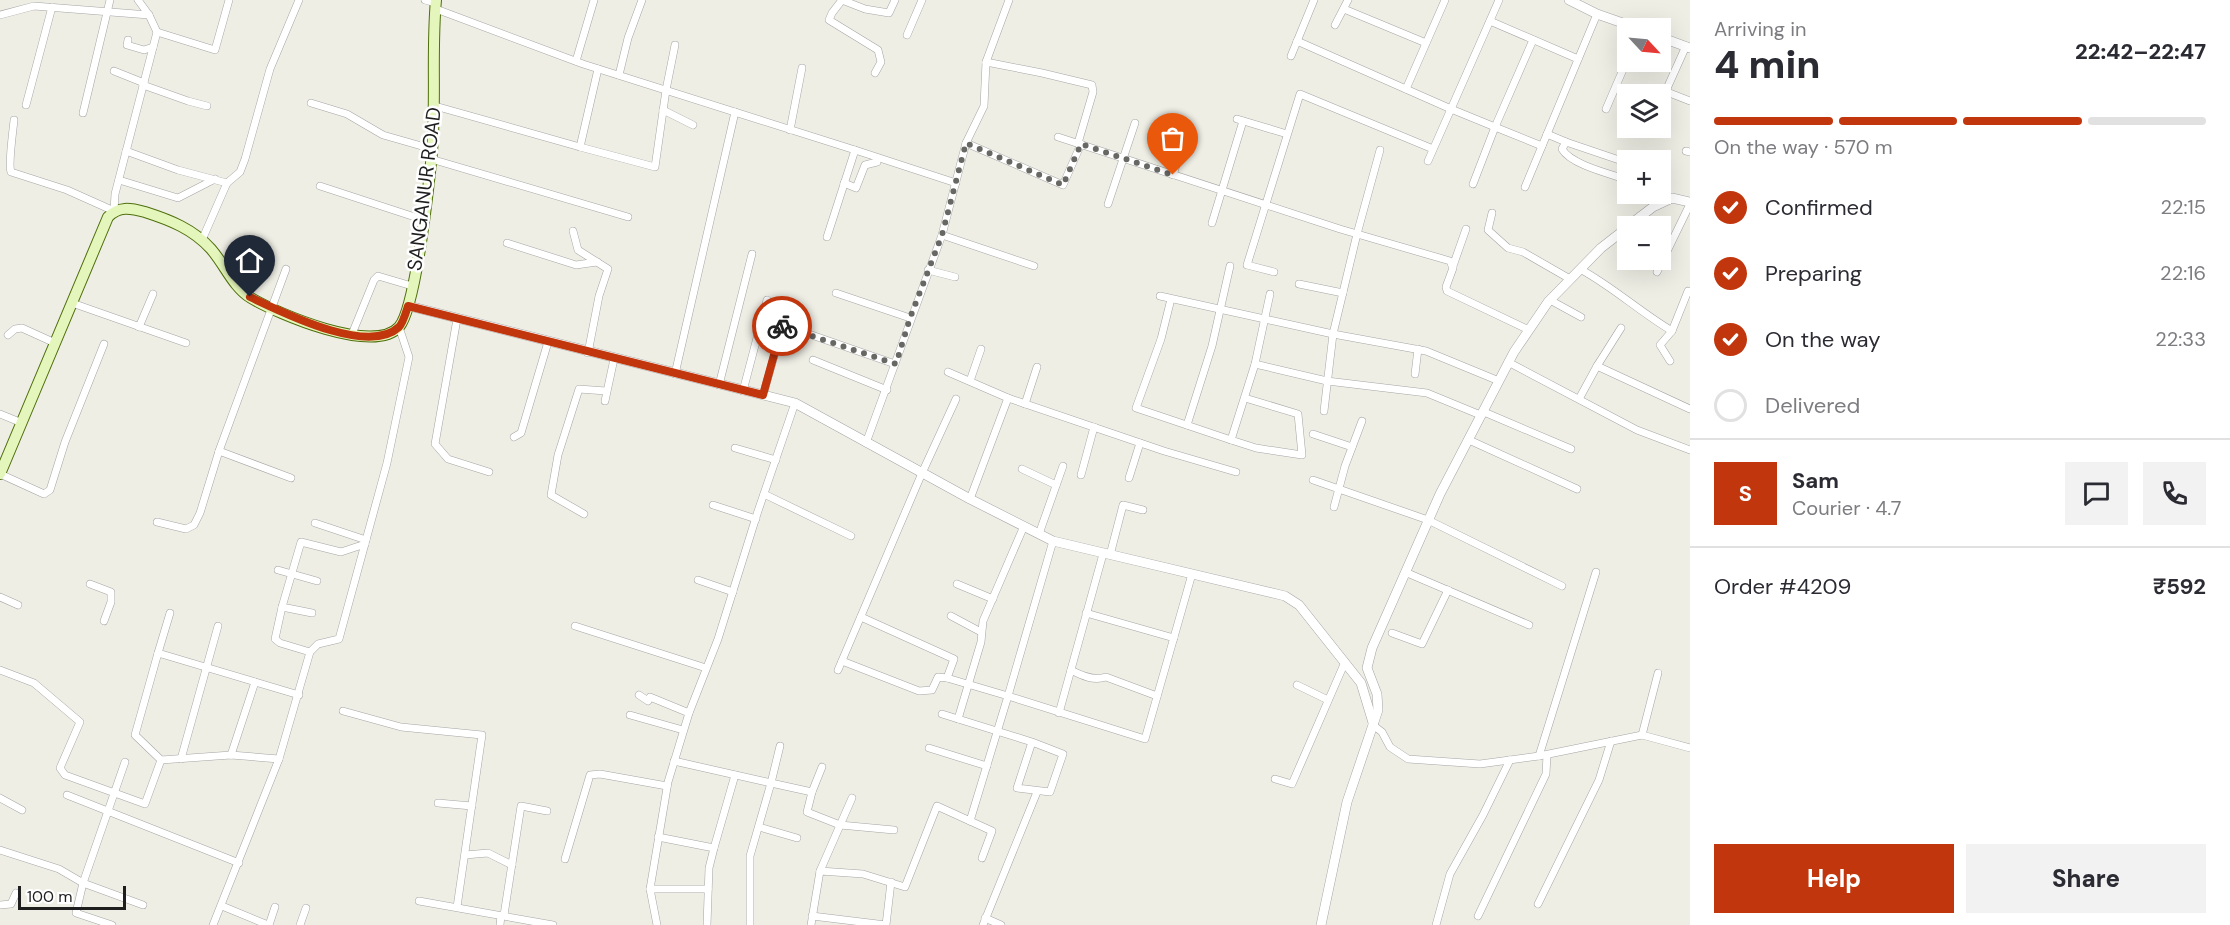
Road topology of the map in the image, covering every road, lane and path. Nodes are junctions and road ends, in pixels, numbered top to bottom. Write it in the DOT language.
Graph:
graph roads {
  1 [pos="110,0"];
  2 [pos="138,0"];
  3 [pos="230,0"];
  4 [pos="299,0"];
  5 [pos="585,0"];
  6 [pos="642,0"];
  7 [pos="895,0"];
  8 [pos="922,0"];
  9 [pos="1009,0"];
  10 [pos="1314,0"];
  11 [pos="1348,0"];
  12 [pos="1445,0"];
  13 [pos="1499,0"];
  14 [pos="1569,0"];
  15 [pos="593,2"];
  16 [pos="433,3"];
  17 [pos="52,7"];
  18 [pos="1344,9"];
  19 [pos="105,12"];
  20 [pos="1597,14"];
  21 [pos="0,15"];
  22 [pos="149,15"];
  23 [pos="1490,21"];
  24 [pos="1617,21"];
  25 [pos="1335,25"];
  26 [pos="157,32"];
  27 [pos="907,35"];
  28 [pos="128,40"];
  29 [pos="1533,40"];
  30 [pos="1298,41"];
  31 [pos="1671,41"];
  32 [pos="1426,42"];
  33 [pos="675,45"];
  34 [pos="153,47"];
  35 [pos="1688,47"];
  36 [pos="1291,56"];
  37 [pos="1578,59"];
  38 [pos="576,61"];
  39 [pos="986,62"];
  40 [pos="802,68"];
  41 [pos="598,69"];
  42 [pos="114,71"];
  43 [pos="1622,72"];
  44 [pos="874,73"];
  45 [pos="619,75"];
  46 [pos="143,84"];
  47 [pos="1671,84"];
  48 [pos="1406,88"];
  49 [pos="666,90"];
  50 [pos="1671,94"];
  51 [pos="1690,101"];
  52 [pos="311,103"];
  53 [pos="26,105"];
  54 [pos="207,106"];
  55 [pos="435,106"];
  56 [pos="1451,109"];
  57 [pos="1606,109"];
  58 [pos="663,110"];
  59 [pos="82,112"];
  60 [pos="735,112"];
  61 [pos="14,120"];
  62 [pos="1135,123"];
  63 [pos="693,125"];
  64 [pos="1495,127"];
  65 [pos="790,130"];
  66 [pos="1187,130"];
  67 [pos="1287,134"];
  68 [pos="1547,134"];
  69 [pos="1058,137"];
  70 [pos="1566,142"];
  71 [pos="966,143"];
  72 [pos="1079,143"];
  73 [pos="1542,146"];
  74 [pos="580,147"];
  75 [pos="1434,149"];
  76 [pos="855,150"];
  77 [pos="1380,150"];
  78 [pos="126,152"];
  79 [pos="432,154"];
  80 [pos="1122,158"];
  81 [pos="1617,159"];
  82 [pos="1428,161"];
  83 [pos="877,162"];
  84 [pos="1173,175"];
  85 [pos="1617,176"];
  86 [pos="214,179"];
  87 [pos="119,180"];
  88 [pos="227,183"];
  89 [pos="844,183"];
  90 [pos="956,183"];
  91 [pos="1473,184"];
  92 [pos="320,186"];
  93 [pos="1525,187"];
  94 [pos="1222,190"];
  95 [pos="1690,203"];
  96 [pos="1108,204"];
  97 [pos="1267,205"];
  98 [pos="114,211"];
  99 [pos="1492,213"];
  100 [pos="1642,216"];
  101 [pos="628,217"];
  102 [pos="424,220"];
  103 [pos="1212,223"];
  104 [pos="1466,229"];
  105 [pos="573,231"];
  106 [pos="1357,234"];
  107 [pos="942,235"];
  108 [pos="1617,236"];
  109 [pos="828,237"];
  110 [pos="202,240"];
  111 [pos="507,243"];
  112 [pos="752,254"];
  113 [pos="597,262"];
  114 [pos="1034,266"];
  115 [pos="1230,266"];
  116 [pos="1453,266"];
  117 [pos="286,269"];
  118 [pos="1580,269"];
  119 [pos="928,270"];
  120 [pos="1274,272"];
  121 [pos="1657,272"];
  122 [pos="955,277"];
  123 [pos="1570,279"];
  124 [pos="1299,284"];
  125 [pos="412,286"];
  126 [pos="1690,292"];
  127 [pos="836,293"];
  128 [pos="1342,293"];
  129 [pos="153,294"];
  130 [pos="1270,294"];
  131 [pos="1160,296"];
  132 [pos="1171,299"];
  133 [pos="766,300"];
  134 [pos="1550,300"];
  135 [pos="72,303"];
  136 [pos="408,306"];
  137 [pos="272,307"];
  138 [pos="1221,310"];
  139 [pos="1581,317"];
  140 [pos="910,318"];
  141 [pos="457,319"];
  142 [pos="1265,320"];
  143 [pos="139,327"];
  144 [pos="399,327"];
  145 [pos="1622,328"];
  146 [pos="1529,330"];
  147 [pos="1672,331"];
  148 [pos="352,334"];
  149 [pos="1333,334"];
  150 [pos="8,335"];
  151 [pos="548,342"];
  152 [pos="55,343"];
  153 [pos="186,343"];
  154 [pos="104,344"];
  155 [pos="981,349"];
  156 [pos="1418,349"];
  157 [pos="588,353"];
  158 [pos="614,359"];
  159 [pos="813,360"];
  160 [pos="1671,361"];
  161 [pos="1508,362"];
  162 [pos="896,364"];
  163 [pos="1255,364"];
  164 [pos="1597,366"];
  165 [pos="1037,367"];
  166 [pos="948,372"];
  167 [pos="675,374"];
  168 [pos="1414,374"];
  169 [pos="970,381"];
  170 [pos="1327,381"];
  171 [pos="1499,381"];
  172 [pos="719,385"];
  173 [pos="743,390"];
  174 [pos="886,390"];
  175 [pos="606,391"];
  176 [pos="763,395"];
  177 [pos="1008,398"];
  178 [pos="1245,398"];
  179 [pos="957,399"];
  180 [pos="1579,399"];
  181 [pos="605,401"];
  182 [pos="795,403"];
  183 [pos="1025,404"];
  184 [pos="1690,409"];
  185 [pos="1324,411"];
  186 [pos="1484,412"];
  187 [pos="0,414"];
  188 [pos="1362,421"];
  189 [pos="22,423"];
  190 [pos="1187,425"];
  191 [pos="1094,427"];
  192 [pos="1313,434"];
  193 [pos="514,437"];
  194 [pos="1231,440"];
  195 [pos="1469,440"];
  196 [pos="866,443"];
  197 [pos="1140,443"];
  198 [pos="1352,447"];
  199 [pos="735,448"];
  200 [pos="1571,449"];
  201 [pos="219,450"];
  202 [pos="1690,450"];
  203 [pos="776,460"];
  204 [pos="1063,466"];
  205 [pos="1022,469"];
  206 [pos="489,472"];
  207 [pos="922,472"];
  208 [pos="1236,472"];
  209 [pos="0,474"];
  210 [pos="1081,475"];
  211 [pos="291,478"];
  212 [pos="1130,478"];
  213 [pos="1314,480"];
  214 [pos="1056,485"];
  215 [pos="1339,489"];
  216 [pos="1577,489"];
  217 [pos="764,494"];
  218 [pos="970,499"];
  219 [pos="713,505"];
  220 [pos="1334,507"];
  221 [pos="1143,510"];
  222 [pos="584,514"];
  223 [pos="756,519"];
  224 [pos="1428,520"];
  225 [pos="157,522"];
  226 [pos="315,523"];
  227 [pos="1024,526"];
  228 [pos="1039,534"];
  229 [pos="851,536"];
  230 [pos="1053,541"];
  231 [pos="366,542"];
  232 [pos="1106,554"];
  233 [pos="278,570"];
  234 [pos="1405,572"];
  235 [pos="1596,572"];
  236 [pos="292,574"];
  237 [pos="1192,574"];
  238 [pos="698,580"];
  239 [pos="318,581"];
  240 [pos="90,584"];
  241 [pos="957,584"];
  242 [pos="1562,586"];
  243 [pos="1448,590"];
  244 [pos="733,592"];
  245 [pos="0,597"];
  246 [pos="993,599"];
  247 [pos="18,605"];
  248 [pos="282,607"];
  249 [pos="170,613"];
  250 [pos="312,613"];
  251 [pos="1086,613"];
  252 [pos="951,616"];
  253 [pos="861,618"];
  254 [pos="104,621"];
  255 [pos="1529,625"];
  256 [pos="218,626"];
  257 [pos="575,626"];
  258 [pos="981,632"];
  259 [pos="1392,633"];
  260 [pos="1174,638"];
  261 [pos="310,652"];
  262 [pos="158,653"];
  263 [pos="842,661"];
  264 [pos="1345,662"];
  265 [pos="206,668"];
  266 [pos="706,668"];
  267 [pos="0,670"];
  268 [pos="838,670"];
  269 [pos="1071,670"];
  270 [pos="1658,673"];
  271 [pos="947,678"];
  272 [pos="255,682"];
  273 [pos="969,685"];
  274 [pos="1297,685"];
  275 [pos="299,695"];
  276 [pos="639,695"];
  277 [pos="1008,696"];
  278 [pos="1157,696"];
  279 [pos="1328,700"];
  280 [pos="342,711"];
  281 [pos="689,713"];
  282 [pos="1059,713"];
  283 [pos="942,714"];
  284 [pos="630,715"];
  285 [pos="958,719"];
  286 [pos="1374,726"];
  287 [pos="684,730"];
  288 [pos="997,731"];
  289 [pos="1642,735"];
  290 [pos="1611,741"];
  291 [pos="1032,742"];
  292 [pos="780,746"];
  293 [pos="929,748"];
  294 [pos="1690,748"];
  295 [pos="231,755"];
  296 [pos="1543,756"];
  297 [pos="181,759"];
  298 [pos="279,759"];
  299 [pos="161,760"];
  300 [pos="1510,760"];
  301 [pos="674,761"];
  302 [pos="125,762"];
  303 [pos="987,766"];
  304 [pos="822,767"];
  305 [pos="735,775"];
  306 [pos="1275,779"];
  307 [pos="771,783"];
  308 [pos="667,786"];
  309 [pos="812,792"];
  310 [pos="1037,792"];
  311 [pos="115,793"];
  312 [pos="67,795"];
  313 [pos="0,798"];
  314 [pos="852,798"];
  315 [pos="438,803"];
  316 [pos="472,806"];
  317 [pos="22,810"];
  318 [pos="108,811"];
  319 [pos="547,811"];
  320 [pos="970,820"];
  321 [pos="840,825"];
  322 [pos="759,827"];
  323 [pos="894,830"];
  324 [pos="658,837"];
  325 [pos="797,838"];
  326 [pos="714,848"];
  327 [pos="0,850"];
  328 [pos="465,855"];
  329 [pos="982,858"];
  330 [pos="565,860"];
  331 [pos="239,863"];
  332 [pos="512,865"];
  333 [pos="820,871"];
  334 [pos="891,882"];
  335 [pos="83,883"];
  336 [pos="708,889"];
  337 [pos="650,890"];
  338 [pos="16,893"];
  339 [pos="419,901"];
  340 [pos="143,904"];
  341 [pos="1538,904"];
  342 [pos="0,905"];
  343 [pos="222,906"];
  344 [pos="457,907"];
  345 [pos="275,908"];
  346 [pos="306,908"];
  347 [pos="503,915"];
  348 [pos="812,916"];
  349 [pos="1478,916"];
  350 [pos="984,922"];
  351 [pos="112,925"];
  352 [pos="213,925"];
  353 [pos="268,925"];
  354 [pos="300,925"];
  355 [pos="500,925"];
  356 [pos="553,925"];
  357 [pos="657,925"];
  358 [pos="707,925"];
  359 [pos="750,925"];
  360 [pos="811,925"];
  361 [pos="887,925"];
  362 [pos="1001,925"];
  363 [pos="1321,925"];
  364 [pos="1436,925"];
  1 -- 19 [label="street"];
  2 -- 22 [label="street"];
  3 -- 26 [label="street"];
  4 -- 88 [label="street"];
  5 -- 15 [label="street"];
  6 -- 45 [label="street"];
  7 -- 44 [label="street"];
  8 -- 27 [label="street"];
  9 -- 39 [label="street"];
  10 -- 30 [label="street"];
  11 -- 18 [label="street"];
  12 -- 32 [label="street"];
  13 -- 23 [label="street"];
  14 -- 20 [label="street"];
  15 -- 38 [label="street"];
  16 -- 38 [label="street"];
  16 -- 55 [label="main road, SANGANUR ROAD"];
  17 -- 19 [label="street"];
  17 -- 21 [label="street"];
  17 -- 53 [label="street"];
  18 -- 25 [label="street"];
  18 -- 32 [label="street"];
  19 -- 22 [label="street"];
  19 -- 59 [label="street"];
  20 -- 24 [label="street"];
  20 -- 37 [label="street"];
  22 -- 26 [label="street"];
  23 -- 29 [label="street"];
  23 -- 56 [label="street"];
  26 -- 34 [label="street"];
  28 -- 34 [label="street"];
  29 -- 37 [label="street"];
  29 -- 64 [label="street"];
  30 -- 36 [label="street"];
  30 -- 48 [label="street"];
  31 -- 35 [label="street"];
  32 -- 48 [label="street"];
  33 -- 49 [label="street"];
  34 -- 46 [label="street"];
  35 -- 47 [label="street"];
  37 -- 68 [label="street"];
  38 -- 41 [label="street"];
  39 -- 71 [label="street"];
  39 -- 72 [label="street"];
  40 -- 65 [label="street"];
  41 -- 45 [label="street"];
  41 -- 74 [label="street"];
  42 -- 46 [label="street"];
  43 -- 57 [label="street"];
  45 -- 49 [label="street"];
  46 -- 54 [label="street"];
  46 -- 78 [label="street"];
  48 -- 56 [label="street"];
  49 -- 58 [label="street"];
  49 -- 60 [label="street"];
  50 -- 51 [label="street"];
  52 -- 79 [label="street"];
  55 -- 74 [label="street"];
  55 -- 79 [label="main road, SANGANUR ROAD"];
  56 -- 64 [label="street"];
  56 -- 75 [label="street"];
  58 -- 63 [label="street"];
  58 -- 74 [label="street"];
  60 -- 65 [label="street"];
  60 -- 167 [label="street"];
  61 -- 98 [label="street"];
  62 -- 80 [label="street"];
  64 -- 73 [label="street"];
  64 -- 91 [label="street"];
  65 -- 76 [label="street"];
  66 -- 84 [label="street"];
  67 -- 75 [label="street"];
  67 -- 94 [label="street"];
  67 -- 97 [label="street"];
  68 -- 70 [label="street"];
  68 -- 73 [label="street"];
  69 -- 72 [label="street"];
  70 -- 81 [label="street"];
  70 -- 85 [label="street"];
  71 -- 72 [label="street"];
  71 -- 90 [label="street"];
  72 -- 80 [label="street"];
  73 -- 93 [label="street"];
  75 -- 82 [label="street"];
  76 -- 89 [label="street"];
  76 -- 90 [label="street"];
  77 -- 106 [label="street"];
  78 -- 86 [label="street"];
  78 -- 87 [label="street"];
  79 -- 101 [label="street"];
  79 -- 102 [label="main road, SANGANUR ROAD"];
  80 -- 84 [label="street"];
  80 -- 96 [label="street"];
  83 -- 89 [label="street"];
  84 -- 94 [label="street"];
  86 -- 87 [label="street"];
  86 -- 88 [label="street"];
  87 -- 98 [label="street"];
  88 -- 110 [label="street"];
  89 -- 109 [label="street"];
  90 -- 107 [label="street"];
  92 -- 102 [label="street"];
  94 -- 97 [label="street"];
  94 -- 103 [label="street"];
  95 -- 100 [label="street"];
  95 -- 121 [label="street"];
  97 -- 106 [label="street"];
  97 -- 120 [label="street"];
  98 -- 110 [label="main road"];
  98 -- 135 [label="main road"];
  99 -- 123 [label="street"];
  102 -- 125 [label="main road, SANGANUR ROAD"];
  104 -- 116 [label="street"];
  105 -- 113 [label="street"];
  106 -- 116 [label="street"];
  106 -- 128 [label="street"];
  107 -- 114 [label="street"];
  107 -- 119 [label="street"];
  108 -- 118 [label="street"];
  110 -- 137 [label="main road"];
  111 -- 113 [label="street"];
  112 -- 172 [label="street"];
  113 -- 157 [label="street"];
  115 -- 138 [label="street"];
  116 -- 146 [label="street"];
  117 -- 137 [label="street"];
  118 -- 123 [label="street"];
  118 -- 147 [label="street"];
  119 -- 122 [label="street"];
  119 -- 140 [label="street"];
  123 -- 134 [label="street"];
  124 -- 128 [label="street"];
  125 -- 136 [label="main road, SANGANUR ROAD"];
  125 -- 148 [label="street"];
  126 -- 147 [label="street"];
  127 -- 140 [label="street"];
  128 -- 149 [label="street"];
  129 -- 143 [label="street"];
  130 -- 142 [label="street"];
  131 -- 132 [label="street"];
  132 -- 138 [label="street"];
  132 -- 190 [label="street"];
  133 -- 173 [label="street"];
  134 -- 139 [label="street"];
  134 -- 146 [label="street"];
  135 -- 143 [label="street"];
  135 -- 152 [label="main road"];
  136 -- 141 [label="street"];
  136 -- 144 [label="main road, SANGANUR ROAD"];
  137 -- 148 [label="main road"];
  137 -- 201 [label="street"];
  138 -- 142 [label="street"];
  138 -- 190 [label="street"];
  140 -- 162 [label="street"];
  141 -- 151 [label="street"];
  141 -- 206 [label="street"];
  142 -- 149 [label="street"];
  142 -- 163 [label="street"];
  143 -- 153 [label="street"];
  144 -- 148 [label="main road"];
  144 -- 231 [label="street"];
  145 -- 164 [label="street"];
  146 -- 161 [label="street"];
  147 -- 160 [label="street"];
  149 -- 156 [label="street"];
  149 -- 170 [label="street"];
  150 -- 152 [label="street"];
  151 -- 157 [label="street"];
  151 -- 193 [label="street"];
  152 -- 189 [label="main road"];
  154 -- 209 [label="street"];
  155 -- 169 [label="street"];
  156 -- 168 [label="street"];
  156 -- 171 [label="street"];
  157 -- 158 [label="street"];
  158 -- 167 [label="street"];
  158 -- 175 [label="street"];
  159 -- 174 [label="street"];
  161 -- 171 [label="street"];
  161 -- 180 [label="street"];
  162 -- 174 [label="street"];
  162 -- 176 [label="street"];
  163 -- 170 [label="street"];
  163 -- 178 [label="street"];
  164 -- 180 [label="street"];
  164 -- 184 [label="street"];
  165 -- 183 [label="street"];
  166 -- 169 [label="street"];
  167 -- 172 [label="street"];
  169 -- 177 [label="street"];
  170 -- 185 [label="street"];
  170 -- 186 [label="street"];
  171 -- 186 [label="street"];
  172 -- 173 [label="street"];
  173 -- 176 [label="street"];
  174 -- 196 [label="street"];
  175 -- 181 [label="street"];
  175 -- 222 [label="street"];
  176 -- 182 [label="street"];
  177 -- 183 [label="street"];
  177 -- 218 [label="street"];
  178 -- 194 [label="street"];
  178 -- 194 [label="street"];
  179 -- 207 [label="street"];
  180 -- 202 [label="street"];
  182 -- 196 [label="street"];
  182 -- 203 [label="street"];
  183 -- 191 [label="street"];
  186 -- 195 [label="street"];
  186 -- 200 [label="street"];
  187 -- 189 [label="street"];
  188 -- 198 [label="street"];
  189 -- 209 [label="main road"];
  190 -- 194 [label="street"];
  191 -- 197 [label="street"];
  191 -- 210 [label="street"];
  192 -- 198 [label="street"];
  195 -- 216 [label="street"];
  195 -- 224 [label="street"];
  196 -- 207 [label="street"];
  197 -- 208 [label="street"];
  197 -- 212 [label="street"];
  198 -- 215 [label="street"];
  199 -- 203 [label="street"];
  201 -- 211 [label="street"];
  201 -- 225 [label="street"];
  203 -- 217 [label="street"];
  204 -- 214 [label="street"];
  205 -- 214 [label="street"];
  207 -- 218 [label="street"];
  207 -- 253 [label="street"];
  213 -- 215 [label="street"];
  214 -- 228 [label="street"];
  215 -- 220 [label="street"];
  215 -- 224 [label="street"];
  217 -- 223 [label="street"];
  217 -- 229 [label="street"];
  218 -- 227 [label="street"];
  219 -- 223 [label="street"];
  221 -- 232 [label="street"];
  223 -- 244 [label="street"];
  224 -- 234 [label="street"];
  224 -- 242 [label="street"];
  226 -- 231 [label="street"];
  227 -- 228 [label="street"];
  227 -- 246 [label="street"];
  228 -- 230 [label="street"];
  230 -- 232 [label="street"];
  230 -- 277 [label="street"];
  231 -- 236 [label="street"];
  231 -- 261 [label="street"];
  232 -- 237 [label="street"];
  232 -- 251 [label="street"];
  233 -- 236 [label="street"];
  234 -- 243 [label="street"];
  234 -- 286 [label="street"];
  235 -- 296 [label="street"];
  236 -- 239 [label="street"];
  236 -- 248 [label="street"];
  237 -- 260 [label="street"];
  237 -- 264 [label="street"];
  238 -- 244 [label="street"];
  240 -- 254 [label="street"];
  241 -- 246 [label="street"];
  243 -- 255 [label="street"];
  243 -- 259 [label="street"];
  244 -- 266 [label="street"];
  245 -- 247 [label="street"];
  246 -- 258 [label="street"];
  248 -- 250 [label="street"];
  248 -- 261 [label="street"];
  249 -- 262 [label="street"];
  251 -- 260 [label="street"];
  251 -- 269 [label="street"];
  252 -- 258 [label="street"];
  253 -- 263 [label="street"];
  253 -- 271 [label="street"];
  256 -- 265 [label="street"];
  257 -- 266 [label="street"];
  258 -- 273 [label="street"];
  260 -- 278 [label="street"];
  261 -- 275 [label="street"];
  262 -- 265 [label="street"];
  262 -- 299 [label="street"];
  263 -- 268 [label="street"];
  263 -- 271 [label="street"];
  264 -- 279 [label="street"];
  264 -- 286 [label="street"];
  265 -- 272 [label="street"];
  265 -- 297 [label="street"];
  266 -- 281 [label="street"];
  267 -- 311 [label="street"];
  269 -- 278 [label="street"];
  269 -- 282 [label="street"];
  270 -- 289 [label="street"];
  271 -- 273 [label="street"];
  272 -- 275 [label="street"];
  272 -- 295 [label="street"];
  273 -- 277 [label="street"];
  273 -- 285 [label="street"];
  274 -- 279 [label="street"];
  275 -- 298 [label="street"];
  276 -- 281 [label="street"];
  277 -- 282 [label="street"];
  277 -- 288 [label="street"];
  278 -- 282 [label="street"];
  279 -- 306 [label="street"];
  280 -- 316 [label="street"];
  281 -- 287 [label="street"];
  283 -- 285 [label="street"];
  284 -- 287 [label="street"];
  285 -- 288 [label="street"];
  286 -- 300 [label="street"];
  286 -- 363 [label="street"];
  287 -- 301 [label="street"];
  288 -- 291 [label="street"];
  288 -- 303 [label="street"];
  289 -- 290 [label="street"];
  289 -- 294 [label="street"];
  290 -- 296 [label="street"];
  290 -- 341 [label="street"];
  291 -- 310 [label="street"];
  291 -- 310 [label="street"];
  292 -- 307 [label="street"];
  293 -- 303 [label="street"];
  295 -- 297 [label="street"];
  295 -- 298 [label="street"];
  296 -- 300 [label="street"];
  296 -- 349 [label="street"];
  297 -- 299 [label="street"];
  298 -- 331 [label="street"];
  299 -- 311 [label="street"];
  300 -- 364 [label="street"];
  301 -- 305 [label="street"];
  301 -- 308 [label="street"];
  302 -- 311 [label="street"];
  303 -- 320 [label="street"];
  304 -- 309 [label="street"];
  305 -- 307 [label="street"];
  305 -- 326 [label="street"];
  307 -- 309 [label="street"];
  307 -- 322 [label="street"];
  308 -- 324 [label="street"];
  308 -- 330 [label="street"];
  309 -- 321 [label="street"];
  310 -- 350 [label="street"];
  311 -- 318 [label="street"];
  312 -- 318 [label="street"];
  313 -- 317 [label="street"];
  314 -- 321 [label="street"];
  315 -- 316 [label="street"];
  316 -- 328 [label="street"];
  318 -- 331 [label="street"];
  318 -- 335 [label="street"];
  319 -- 332 [label="street"];
  320 -- 329 [label="street"];
  320 -- 334 [label="street"];
  321 -- 323 [label="street"];
  321 -- 333 [label="street"];
  322 -- 325 [label="street"];
  322 -- 359 [label="street"];
  324 -- 326 [label="street"];
  324 -- 337 [label="street"];
  326 -- 336 [label="street"];
  327 -- 335 [label="street"];
  328 -- 332 [label="street"];
  328 -- 344 [label="street"];
  331 -- 343 [label="street"];
  332 -- 347 [label="street"];
  333 -- 334 [label="street"];
  333 -- 348 [label="street"];
  334 -- 361 [label="street"];
  335 -- 340 [label="street"];
  335 -- 351 [label="street"];
  336 -- 337 [label="street"];
  336 -- 358 [label="street"];
  337 -- 357 [label="street"];
  338 -- 342 [label="street"];
  339 -- 344 [label="street"];
  343 -- 352 [label="street"];
  343 -- 353 [label="street"];
  344 -- 347 [label="street"];
  345 -- 353 [label="street"];
  346 -- 354 [label="street"];
  347 -- 355 [label="street"];
  347 -- 356 [label="street"];
  348 -- 360 [label="street"];
  348 -- 361 [label="street"];
  350 -- 362 [label="street"];
}
